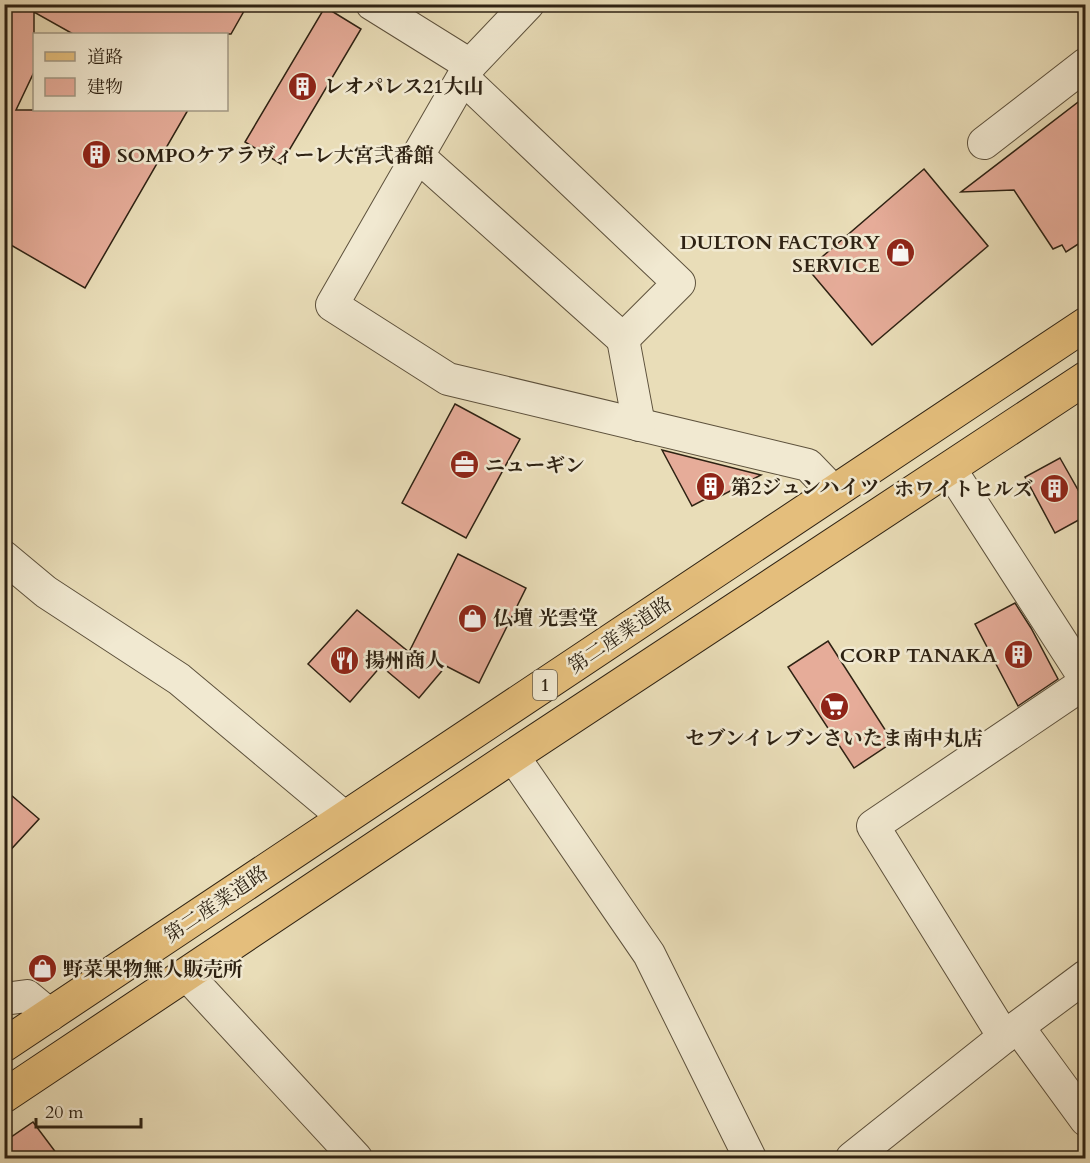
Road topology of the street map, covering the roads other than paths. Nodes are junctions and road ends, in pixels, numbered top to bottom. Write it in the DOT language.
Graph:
graph roads {
  1 [pos="372,4"];
  2 [pos="528,4"];
  3 [pos="1086,64"];
  4 [pos="467,72"];
  5 [pos="984,143"];
  6 [pos="418,156"];
  7 [pos="1086,324"];
  8 [pos="623,339"];
  9 [pos="1086,378"];
  10 [pos="639,425"];
  11 [pos="950,469"];
  12 [pos="834,492"];
  13 [pos="4,557"];
  14 [pos="1086,681"];
  15 [pos="513,756"];
  16 [pos="345,818"];
  17 [pos="187,975"];
  18 [pos="1086,976"];
  19 [pos="4,999"];
  20 [pos="50,1015"];
  21 [pos="1011,1032"];
  22 [pos="4,1045"];
  23 [pos="4,1096"];
  24 [pos="1086,1120"];
  25 [pos="356,1158"];
  26 [pos="750,1158"];
  27 [pos="852,1158"];
  1 -- 4 [label="street"];
  2 -- 4 [label="street"];
  3 -- 5 [label="street"];
  4 -- 6 [label="street"];
  4 -- 8 [label="street"];
  6 -- 8 [label="street"];
  6 -- 10 [label="street"];
  7 -- 12 [label="main road, 第二産業道路 / 1"];
  8 -- 10 [label="street"];
  9 -- 11 [label="main road, 1"];
  10 -- 12 [label="street"];
  11 -- 14 [label="street"];
  11 -- 15 [label="main road, 1"];
  12 -- 16 [label="main road, 第二産業道路 / 1"];
  13 -- 16 [label="street"];
  14 -- 21 [label="street"];
  15 -- 17 [label="main road, 1"];
  15 -- 26 [label="street"];
  16 -- 20 [label="main road, 第二産業道路 / 1"];
  17 -- 23 [label="main road, 1"];
  17 -- 25 [label="street"];
  18 -- 21 [label="street"];
  19 -- 20 [label="street"];
  20 -- 22 [label="main road, 第二産業道路 / 1"];
  21 -- 24 [label="street"];
  21 -- 27 [label="street"];
}
